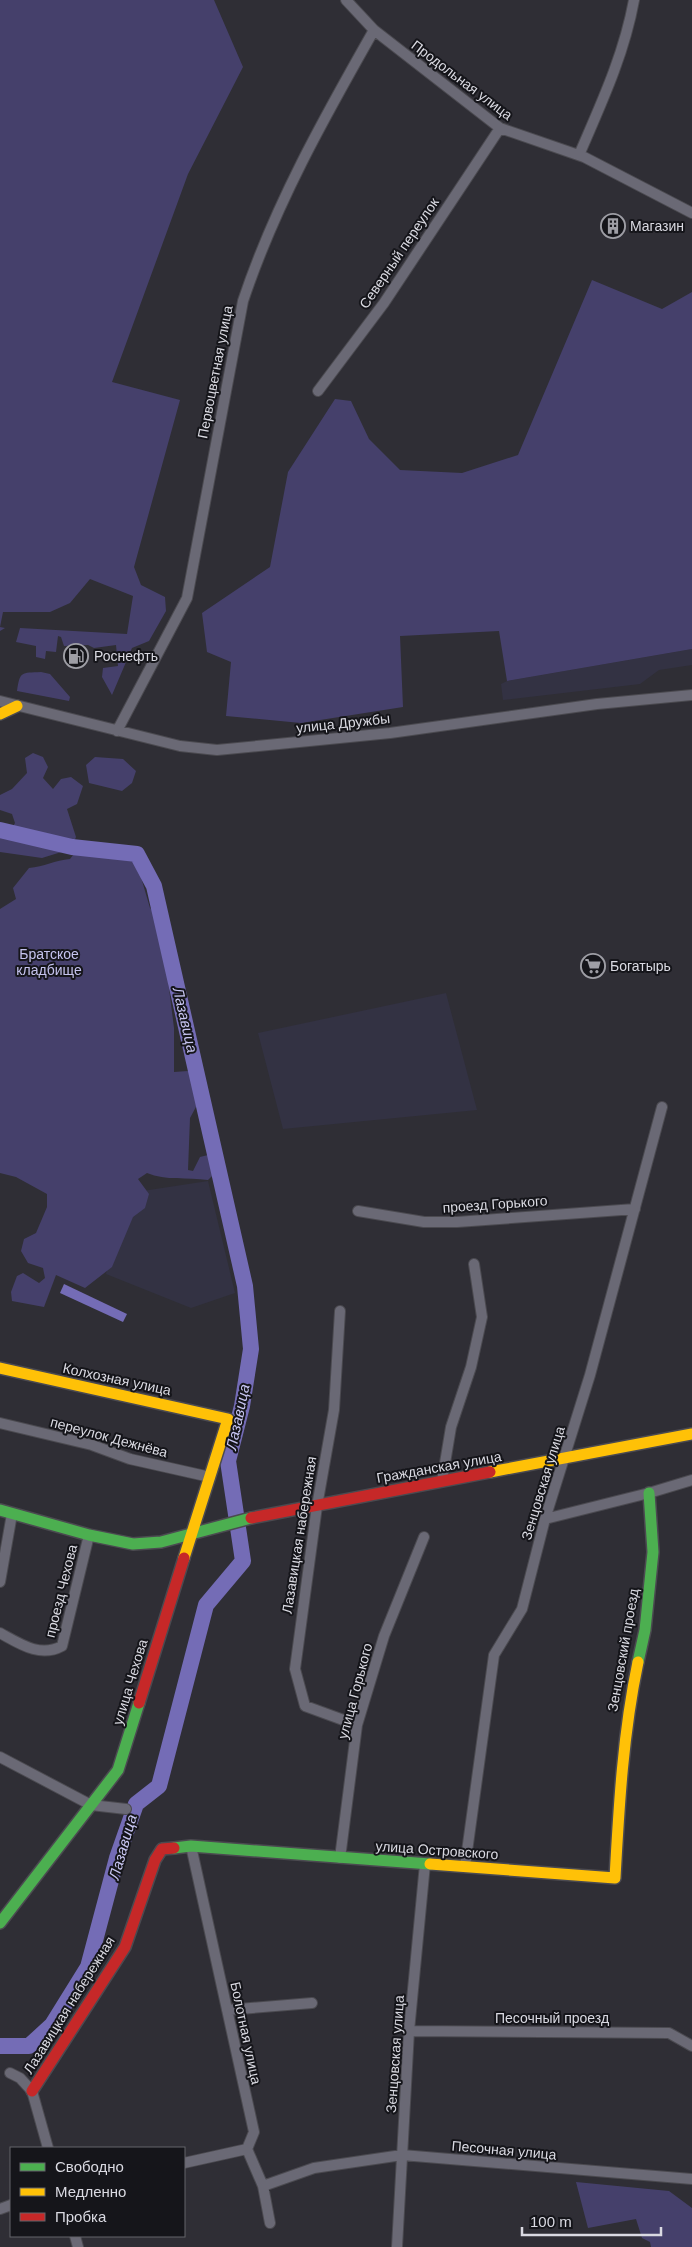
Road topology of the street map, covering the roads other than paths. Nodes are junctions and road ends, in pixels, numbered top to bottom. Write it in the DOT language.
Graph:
graph roads {
  1 [pos="346,0"];
  2 [pos="634,0"];
  3 [pos="374,30"];
  4 [pos="500,128"];
  5 [pos="579,155"];
  6 [pos="692,213"];
  7 [pos="318,392"];
  8 [pos="692,695"];
  9 [pos="0,701"];
  10 [pos="18,706"];
  11 [pos="0,714"];
  12 [pos="117,731"];
  13 [pos="662,1107"];
  14 [pos="634,1209"];
  15 [pos="358,1211"];
  16 [pos="474,1264"];
  17 [pos="340,1311"];
  18 [pos="0,1368"];
  19 [pos="228,1418"];
  20 [pos="0,1423"];
  21 [pos="692,1434"];
  22 [pos="564,1460"];
  23 [pos="210,1477"];
  24 [pos="692,1480"];
  25 [pos="442,1481"];
  26 [pos="649,1493"];
  27 [pos="317,1506"];
  28 [pos="0,1510"];
  29 [pos="12,1514"];
  30 [pos="545,1519"];
  31 [pos="88,1535"];
  32 [pos="192,1535"];
  33 [pos="424,1537"];
  34 [pos="0,1582"];
  35 [pos="0,1633"];
  36 [pos="357,1725"];
  37 [pos="0,1757"];
  38 [pos="91,1805"];
  39 [pos="126,1809"];
  40 [pos="618,1812"];
  41 [pos="190,1846"];
  42 [pos="340,1858"];
  43 [pos="426,1864"];
  44 [pos="465,1866"];
  45 [pos="4,1911"];
  46 [pos="0,1923"];
  47 [pos="312,2003"];
  48 [pos="227,2010"];
  49 [pos="409,2031"];
  50 [pos="692,2046"];
  51 [pos="10,2073"];
  52 [pos="32,2091"];
  53 [pos="48,2147"];
  54 [pos="247,2149"];
  55 [pos="402,2155"];
  56 [pos="185,2163"];
  57 [pos="692,2179"];
  58 [pos="263,2186"];
  59 [pos="270,2223"];
  60 [pos="397,2247"];
  1 -- 3 [label="street, Продольная улица"];
  2 -- 5 [label="street"];
  3 -- 4 [label="street, Продольная улица"];
  3 -- 12 [label="street, Первоцветная улица"];
  4 -- 5 [label="street, Продольная улица"];
  4 -- 7 [label="street, Северный переулок"];
  5 -- 6 [label="street, Продольная улица"];
  8 -- 12 [label="street, улица Дружбы"];
  9 -- 10 [label="street, улица Дружбы"];
  10 -- 11 [label="street"];
  10 -- 12 [label="street, улица Дружбы"];
  13 -- 14 [label="street, Зенцовская улица"];
  14 -- 15 [label="street, проезд Горького"];
  14 -- 22 [label="street, Зенцовская улица"];
  16 -- 25 [label="street"];
  17 -- 27 [label="street, Лазавицкая набережная"];
  18 -- 19 [label="street, Колхозная улица"];
  19 -- 23 [label="street, улица Чехова"];
  20 -- 23 [label="street, переулок Дежнёва"];
  21 -- 22 [label="street, Гражданская улица"];
  22 -- 25 [label="street, Гражданская улица"];
  22 -- 30 [label="street, Зенцовская улица"];
  23 -- 32 [label="street, улица Чехова"];
  24 -- 26 [label="street"];
  25 -- 27 [label="street, Гражданская улица"];
  26 -- 30 [label="street"];
  26 -- 40 [label="street, Зенцовский проезд"];
  27 -- 32 [label="street, Гражданская улица"];
  27 -- 36 [label="street, Лазавицкая набережная"];
  28 -- 29 [label="street, Гражданская улица"];
  29 -- 31 [label="street, Гражданская улица"];
  29 -- 34 [label="street"];
  30 -- 44 [label="street, Зенцовская улица"];
  31 -- 32 [label="street, Гражданская улица"];
  31 -- 35 [label="street, проезд Чехова"];
  32 -- 38 [label="street, улица Чехова"];
  33 -- 36 [label="street, улица Горького"];
  36 -- 42 [label="street, улица Горького"];
  37 -- 38 [label="street"];
  38 -- 39 [label="street"];
  38 -- 45 [label="street, улица Чехова"];
  40 -- 44 [label="street, улица Островского"];
  41 -- 42 [label="street, улица Островского"];
  41 -- 48 [label="street, Болотная улица"];
  41 -- 52 [label="street, Лазавицкая набережная"];
  42 -- 43 [label="street, улица Островского"];
  43 -- 44 [label="street, улица Островского"];
  43 -- 49 [label="street, Зенцовская улица"];
  45 -- 46 [label="street, улица Чехова"];
  47 -- 48 [label="street"];
  48 -- 54 [label="street, Болотная улица"];
  49 -- 50 [label="street, Песочный проезд"];
  49 -- 55 [label="street, Зенцовская улица"];
  51 -- 52 [label="street"];
  52 -- 53 [label="street"];
  54 -- 56 [label="street"];
  54 -- 58 [label="street"];
  55 -- 57 [label="street, Песочная улица"];
  55 -- 58 [label="street, Песочная улица"];
  55 -- 60 [label="street, Зенцовская улица"];
  58 -- 59 [label="street"];
}
